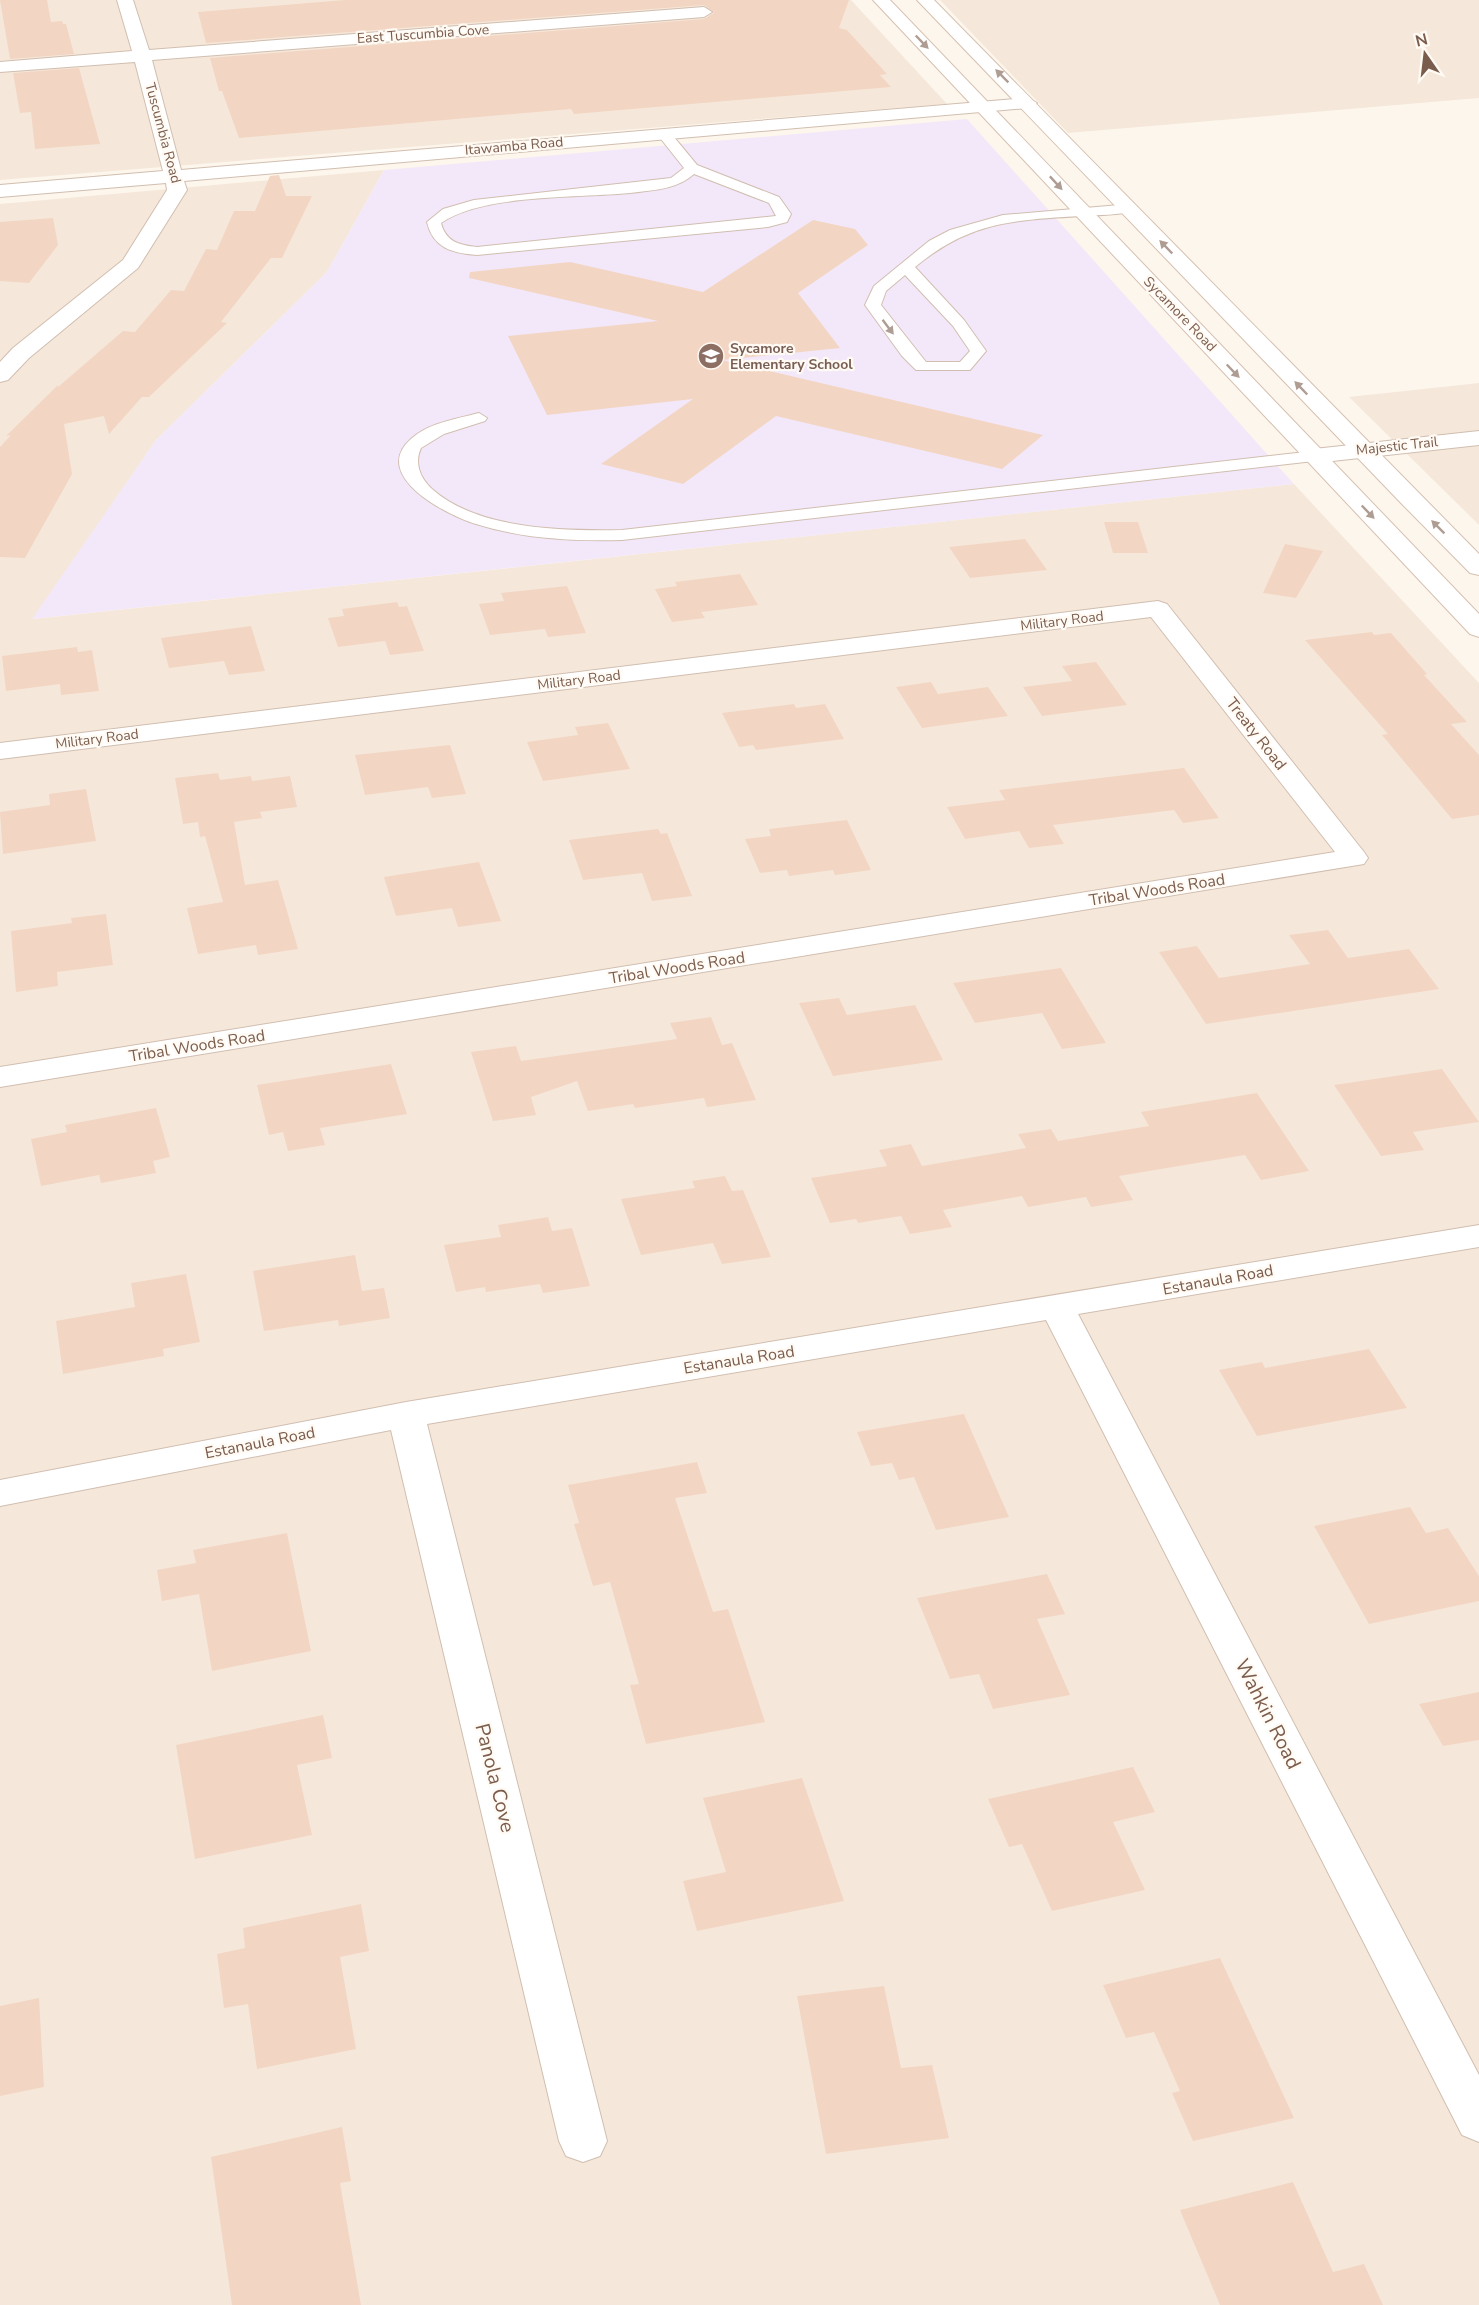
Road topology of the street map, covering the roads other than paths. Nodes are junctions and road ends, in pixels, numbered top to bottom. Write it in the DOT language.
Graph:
graph roads {
  1 [pos="125,0"];
  2 [pos="881,0"];
  3 [pos="925,0"];
  4 [pos="704,12"];
  5 [pos="142,56"];
  6 [pos="0,67"];
  7 [pos="1028,103"];
  8 [pos="984,106"];
  9 [pos="664,134"];
  10 [pos="692,168"];
  11 [pos="175,175"];
  12 [pos="0,191"];
  13 [pos="1131,208"];
  14 [pos="1083,212"];
  15 [pos="906,267"];
  16 [pos="0,375"];
  17 [pos="479,418"];
  18 [pos="1479,438"];
  19 [pos="1360,450"];
  20 [pos="1314,456"];
  21 [pos="1479,568"];
  22 [pos="1158,609"];
  23 [pos="1479,629"];
  24 [pos="0,751"];
  25 [pos="1354,858"];
  26 [pos="0,1077"];
  27 [pos="1479,1236"];
  28 [pos="1057,1307"];
  29 [pos="406,1415"];
  30 [pos="0,1493"];
  31 [pos="1479,2121"];
  32 [pos="583,2141"];
  1 -- 5 [label="street, Tuscumbia Road"];
  2 -- 8 [label="street, Sycamore Road, one-way"];
  7 -- 3 [label="street, one-way"];
  4 -- 5 [label="street, East Tuscumbia Cove"];
  5 -- 6 [label="street, East Tuscumbia Cove"];
  5 -- 11 [label="street, Tuscumbia Road"];
  7 -- 8 [label="street, Itawamba Road"];
  7 -- 13 [label="street"];
  8 -- 9 [label="street, Itawamba Road"];
  8 -- 14 [label="street, Sycamore Road, one-way"];
  9 -- 10 [label="lane"];
  9 -- 11 [label="street, Itawamba Road"];
  10 -- 10 [label="lane"];
  11 -- 12 [label="street, Itawamba Road"];
  11 -- 16 [label="street, Tuscumbia Road"];
  13 -- 14 [label="lane"];
  19 -- 13 [label="street, one-way"];
  14 -- 15 [label="lane"];
  14 -- 20 [label="street, Sycamore Road, one-way"];
  15 -- 15 [label="lane, one-way"];
  17 -- 20 [label="lane"];
  18 -- 19 [label="street, Majestic Trail"];
  19 -- 20 [label="street, Majestic Trail"];
  21 -- 19 [label="street, one-way"];
  20 -- 23 [label="street, Sycamore Road, one-way"];
  22 -- 24 [label="street, Military Road"];
  22 -- 25 [label="street, Treaty Road"];
  25 -- 26 [label="street, Tribal Woods Road"];
  27 -- 28 [label="street, Estanaula Road"];
  28 -- 29 [label="street, Estanaula Road"];
  28 -- 31 [label="street, Wahkin Road"];
  29 -- 30 [label="street, Estanaula Road"];
  29 -- 32 [label="street, Panola Cove"];
}
